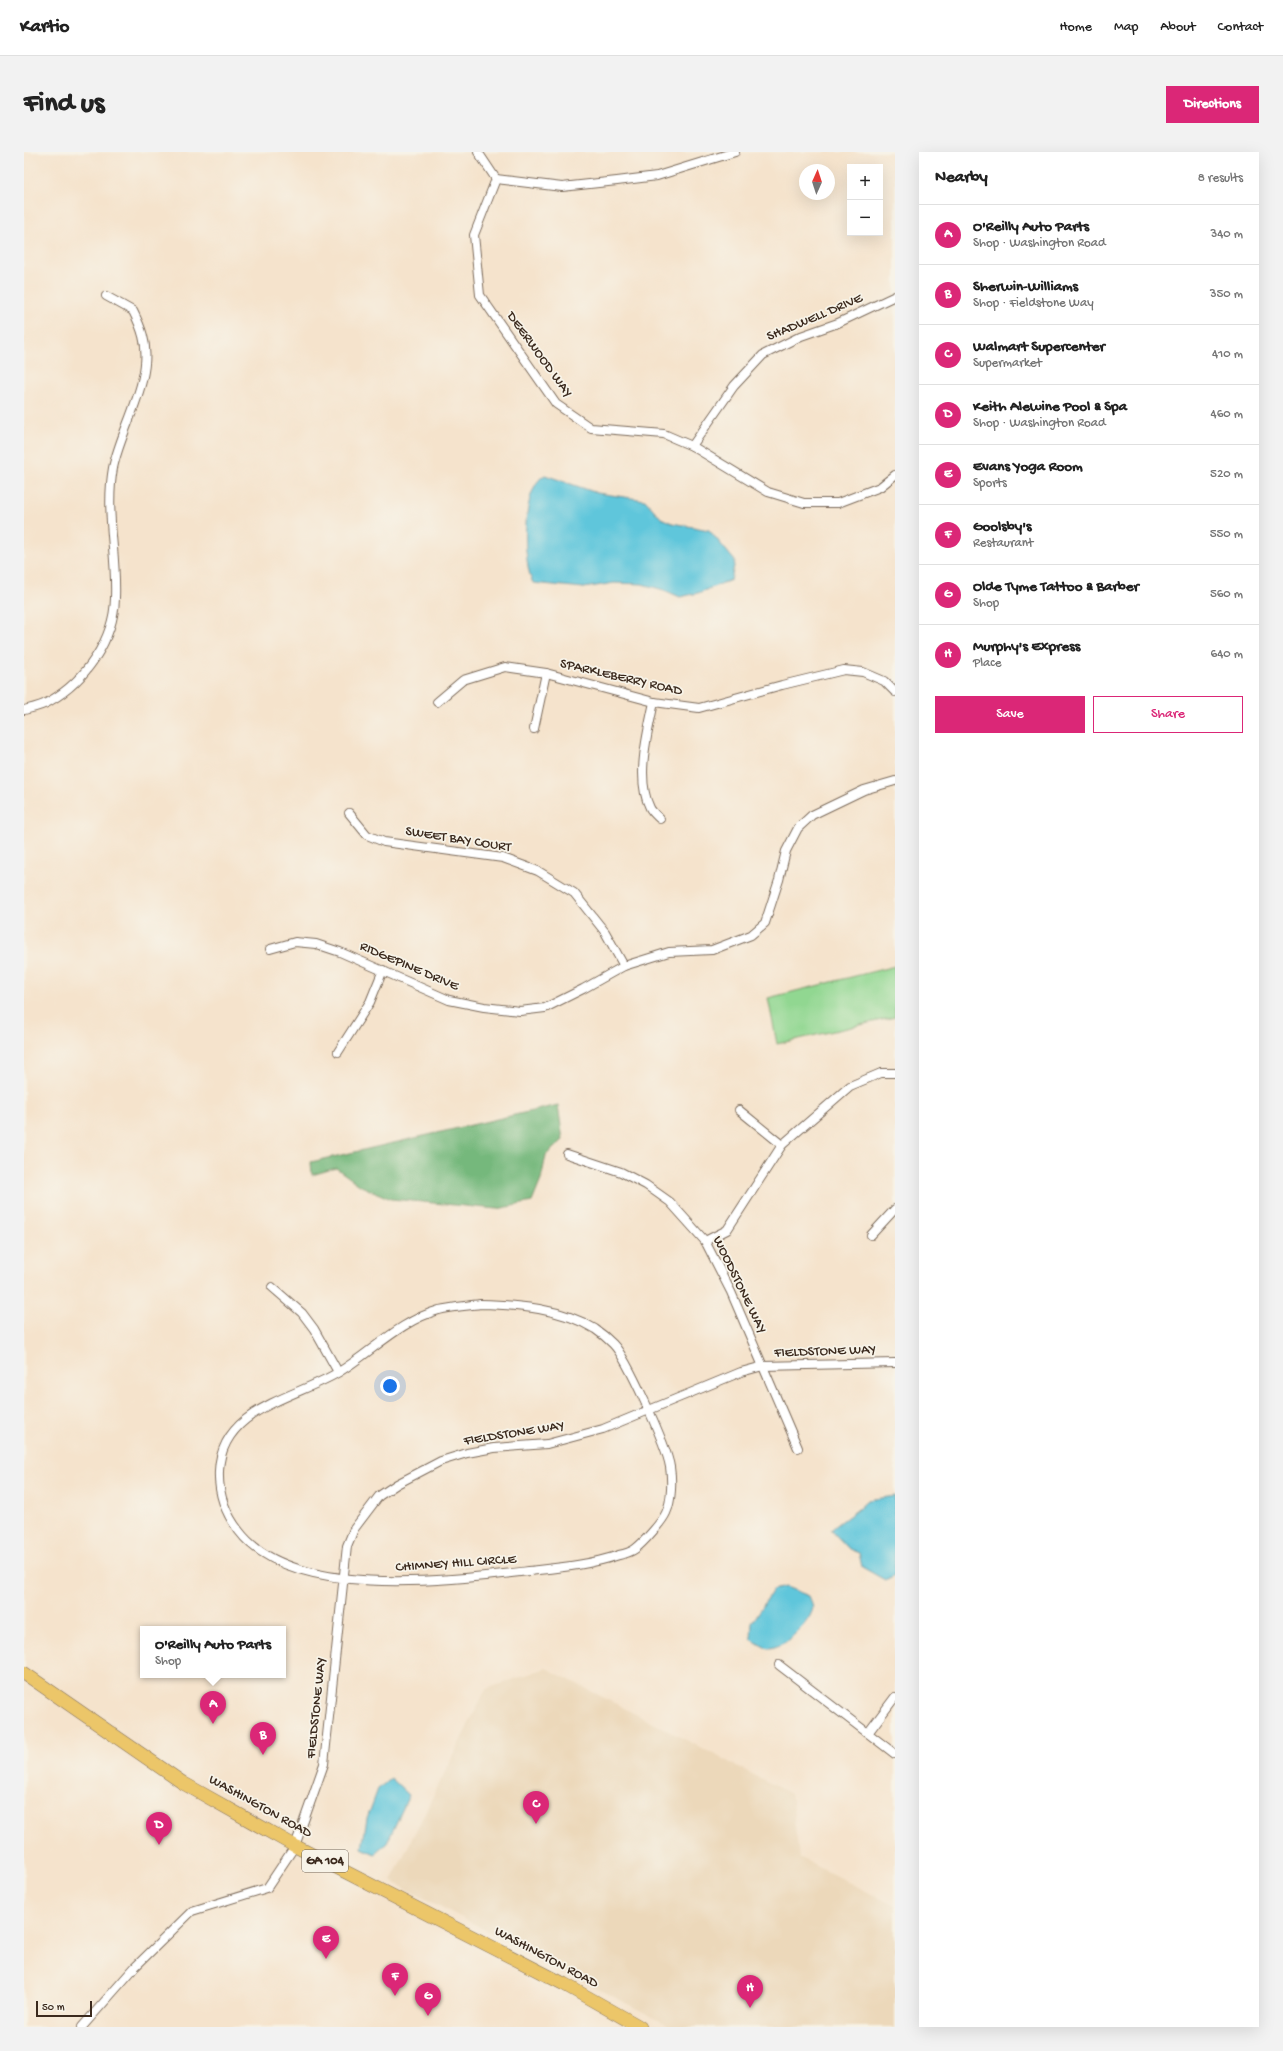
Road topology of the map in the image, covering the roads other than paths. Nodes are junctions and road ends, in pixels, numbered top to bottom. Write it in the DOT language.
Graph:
graph roads {
  1 [pos="478,152"];
  2 [pos="735,152"];
  3 [pos="496,179"];
  4 [pos="106,296"];
  5 [pos="895,296"];
  6 [pos="692,446"];
  7 [pos="895,475"];
  8 [pos="546,673"];
  9 [pos="895,692"];
  10 [pos="437,702"];
  11 [pos="654,702"];
  12 [pos="24,710"];
  13 [pos="534,730"];
  14 [pos="895,781"];
  15 [pos="349,813"];
  16 [pos="660,819"];
  17 [pos="270,949"];
  18 [pos="624,966"];
  19 [pos="383,970"];
  20 [pos="338,1052"];
  21 [pos="895,1073"];
  22 [pos="739,1110"];
  23 [pos="782,1145"];
  24 [pos="567,1154"];
  25 [pos="895,1209"];
  26 [pos="871,1235"];
  27 [pos="706,1241"];
  28 [pos="272,1287"];
  29 [pos="895,1363"];
  30 [pos="763,1366"];
  31 [pos="338,1372"];
  32 [pos="649,1411"];
  33 [pos="798,1448"];
  34 [pos="343,1577"];
  35 [pos="779,1665"];
  36 [pos="24,1674"];
  37 [pos="895,1697"];
  38 [pos="868,1733"];
  39 [pos="895,1754"];
  40 [pos="295,1846"];
  41 [pos="82,2027"];
  42 [pos="640,2027"];
  1 -- 3 [label="street"];
  2 -- 3 [label="street"];
  3 -- 6 [label="street, DEERWOOD WAY"];
  4 -- 12 [label="street"];
  5 -- 6 [label="street, SHADWELL DRIVE"];
  6 -- 7 [label="street, DEERWOOD WAY"];
  8 -- 10 [label="street, SPARKLEBERRY ROAD"];
  8 -- 11 [label="street, SPARKLEBERRY ROAD"];
  8 -- 13 [label="street"];
  9 -- 11 [label="street, SPARKLEBERRY ROAD"];
  11 -- 16 [label="street"];
  14 -- 18 [label="street, RIDGEPINE DRIVE"];
  15 -- 18 [label="street, SWEET BAY COURT"];
  17 -- 19 [label="street, RIDGEPINE DRIVE"];
  18 -- 19 [label="street, RIDGEPINE DRIVE"];
  19 -- 20 [label="street"];
  21 -- 23 [label="street"];
  22 -- 23 [label="street"];
  23 -- 27 [label="street"];
  24 -- 27 [label="street, WOODSTONE WAY"];
  25 -- 26 [label="street"];
  27 -- 30 [label="street, WOODSTONE WAY"];
  28 -- 31 [label="street"];
  29 -- 30 [label="street, FIELDSTONE WAY"];
  30 -- 32 [label="street, FIELDSTONE WAY"];
  30 -- 33 [label="street, WOODSTONE WAY"];
  31 -- 32 [label="street, CHIMNEY HILL CIRCLE"];
  31 -- 34 [label="street, CHIMNEY HILL CIRCLE"];
  32 -- 34 [label="street, FIELDSTONE WAY"];
  32 -- 34 [label="street, CHIMNEY HILL CIRCLE"];
  34 -- 40 [label="street, FIELDSTONE WAY"];
  35 -- 38 [label="street"];
  36 -- 40 [label="main road, WASHINGTON ROAD / GA 104"];
  37 -- 38 [label="street"];
  38 -- 39 [label="street"];
  40 -- 41 [label="street, FIELDSTONE WAY"];
  40 -- 42 [label="main road, WASHINGTON ROAD / GA 104"];
}
